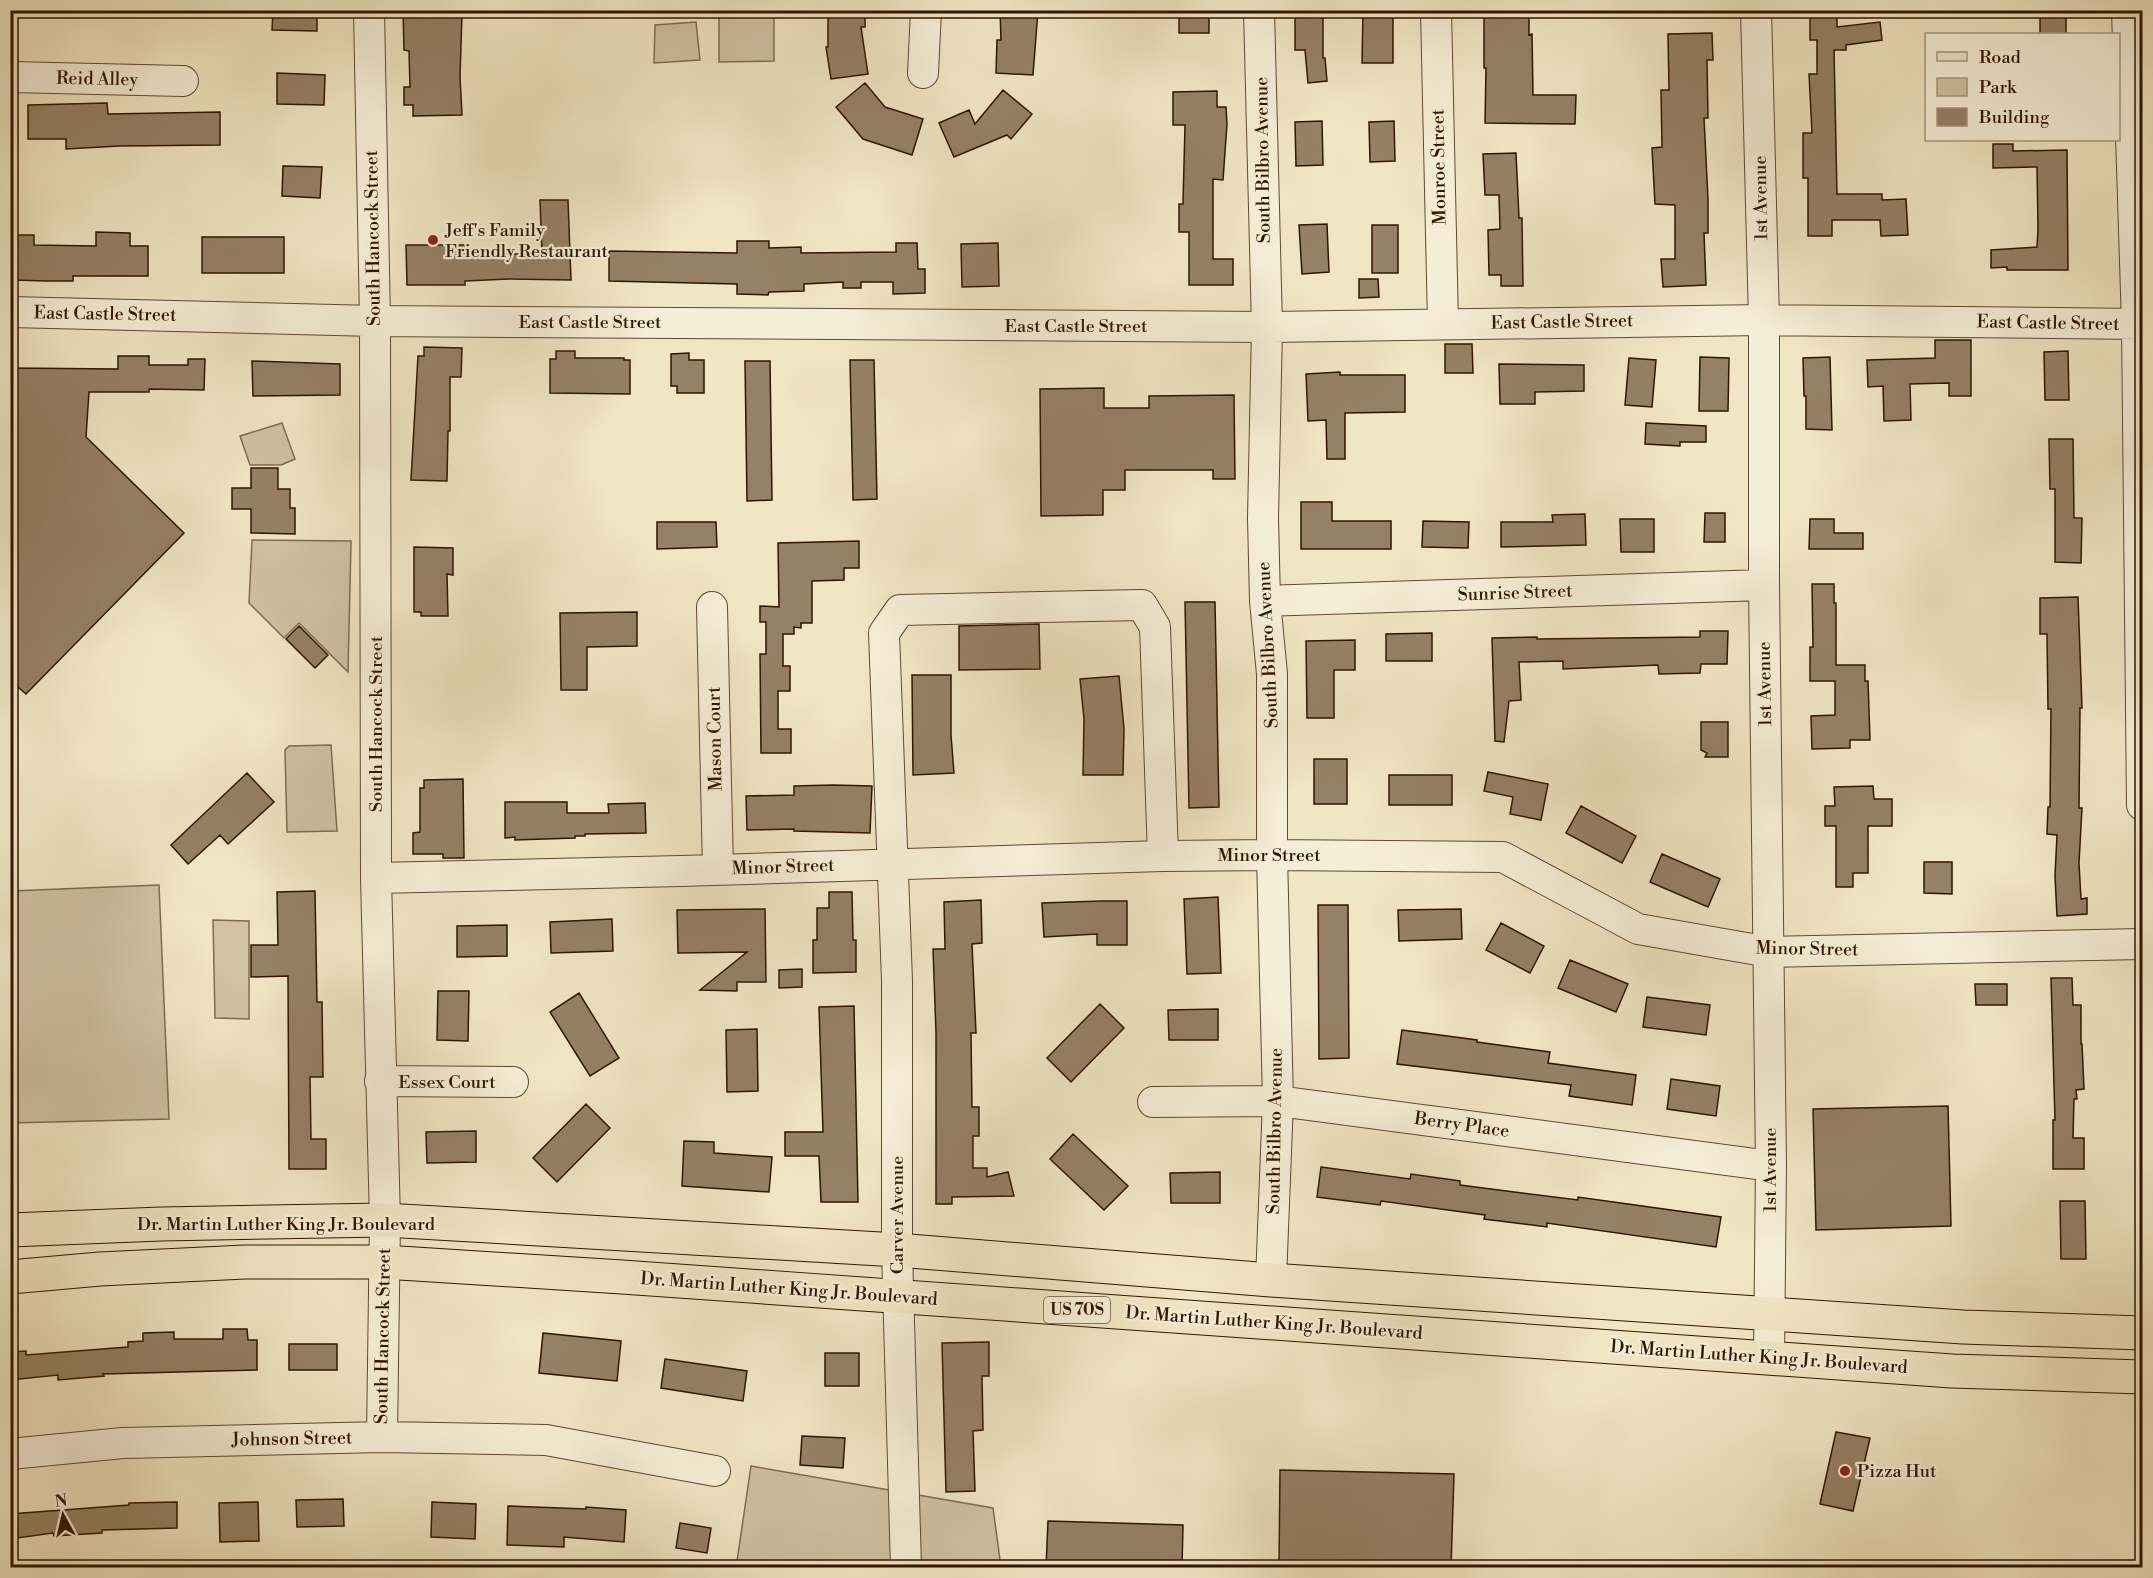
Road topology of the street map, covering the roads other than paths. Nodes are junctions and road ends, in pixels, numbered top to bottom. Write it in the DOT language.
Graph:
graph roads {
  1 [pos="369,10"];
  2 [pos="926,10"];
  3 [pos="1259,10"];
  4 [pos="1436,10"];
  5 [pos="1756,10"];
  6 [pos="2127,10"];
  7 [pos="923,73"];
  8 [pos="10,77"];
  9 [pos="183,81"];
  10 [pos="10,312"];
  11 [pos="1764,320"];
  12 [pos="375,321"];
  13 [pos="1443,324"];
  14 [pos="2140,324"];
  15 [pos="1267,327"];
  16 [pos="1764,585"];
  17 [pos="1265,601"];
  18 [pos="712,607"];
  19 [pos="2142,806"];
  20 [pos="1272,855"];
  21 [pos="1163,856"];
  22 [pos="892,863"];
  23 [pos="718,870"];
  24 [pos="376,878"];
  25 [pos="2142,944"];
  26 [pos="1769,951"];
  27 [pos="380,1081"];
  28 [pos="513,1082"];
  29 [pos="1278,1101"];
  30 [pos="1152,1102"];
  31 [pos="1771,1166"];
  32 [pos="385,1220"];
  33 [pos="10,1230"];
  34 [pos="897,1250"];
  35 [pos="384,1262"];
  36 [pos="10,1277"];
  37 [pos="1271,1280"];
  38 [pos="898,1297"];
  39 [pos="1770,1315"];
  40 [pos="2142,1333"];
  41 [pos="1769,1358"];
  42 [pos="2142,1377"];
  43 [pos="382,1437"];
  44 [pos="10,1454"];
  45 [pos="715,1471"];
  46 [pos="906,1568"];
  1 -- 12 [label="street, South Hancock Street"];
  2 -- 7 [label="street"];
  3 -- 15 [label="street, South Bilbro Avenue"];
  4 -- 13 [label="street, Monroe Street"];
  5 -- 11 [label="street, 1st Avenue"];
  6 -- 14 [label="street"];
  8 -- 9 [label="street, Reid Alley"];
  10 -- 12 [label="street, East Castle Street"];
  11 -- 13 [label="street, East Castle Street"];
  11 -- 14 [label="street, East Castle Street"];
  11 -- 16 [label="street, 1st Avenue"];
  12 -- 15 [label="street, East Castle Street"];
  12 -- 24 [label="street, South Hancock Street"];
  13 -- 15 [label="street, East Castle Street"];
  14 -- 19 [label="street"];
  15 -- 17 [label="street, South Bilbro Avenue"];
  16 -- 17 [label="street, Sunrise Street"];
  16 -- 26 [label="street, 1st Avenue"];
  17 -- 20 [label="street, South Bilbro Avenue"];
  18 -- 23 [label="street, Mason Court"];
  20 -- 21 [label="street, Minor Street"];
  20 -- 26 [label="street, Minor Street"];
  20 -- 29 [label="street, South Bilbro Avenue"];
  21 -- 22 [label="street, Minor Street"];
  21 -- 22 [label="street, Carver Avenue"];
  22 -- 23 [label="street, Minor Street"];
  22 -- 34 [label="street, Carver Avenue"];
  23 -- 24 [label="street, Minor Street"];
  24 -- 27 [label="street, South Hancock Street"];
  25 -- 26 [label="street, Minor Street"];
  26 -- 31 [label="street, 1st Avenue"];
  27 -- 28 [label="street, Essex Court"];
  27 -- 32 [label="street, South Hancock Street"];
  29 -- 30 [label="street, Berry Place"];
  29 -- 31 [label="street, Berry Place"];
  29 -- 37 [label="street, South Bilbro Avenue"];
  31 -- 39 [label="street, 1st Avenue"];
  32 -- 33 [label="main road, Dr. Martin Luther King Jr. Boulevard"];
  32 -- 34 [label="main road, Dr. Martin Luther King Jr. Boulevard"];
  32 -- 35 [label="street, South Hancock Street"];
  34 -- 37 [label="main road, Dr. Martin Luther King Jr. Boulevard"];
  34 -- 38 [label="street, Carver Avenue"];
  35 -- 36 [label="main road, Dr. Martin Luther King Jr. Boulevard / US 70S"];
  35 -- 38 [label="main road, Dr. Martin Luther King Jr. Boulevard / US 70S"];
  35 -- 43 [label="street, South Hancock Street"];
  37 -- 39 [label="main road, Dr. Martin Luther King Jr. Boulevard"];
  38 -- 41 [label="main road, Dr. Martin Luther King Jr. Boulevard / US 70S"];
  38 -- 46 [label="street, Carver Avenue"];
  39 -- 40 [label="main road, Dr. Martin Luther King Jr. Boulevard"];
  39 -- 41 [label="street, 1st Avenue"];
  41 -- 42 [label="main road, Dr. Martin Luther King Jr. Boulevard / US 70S"];
  43 -- 44 [label="street, Johnson Street"];
  43 -- 45 [label="street, Johnson Street"];
}
